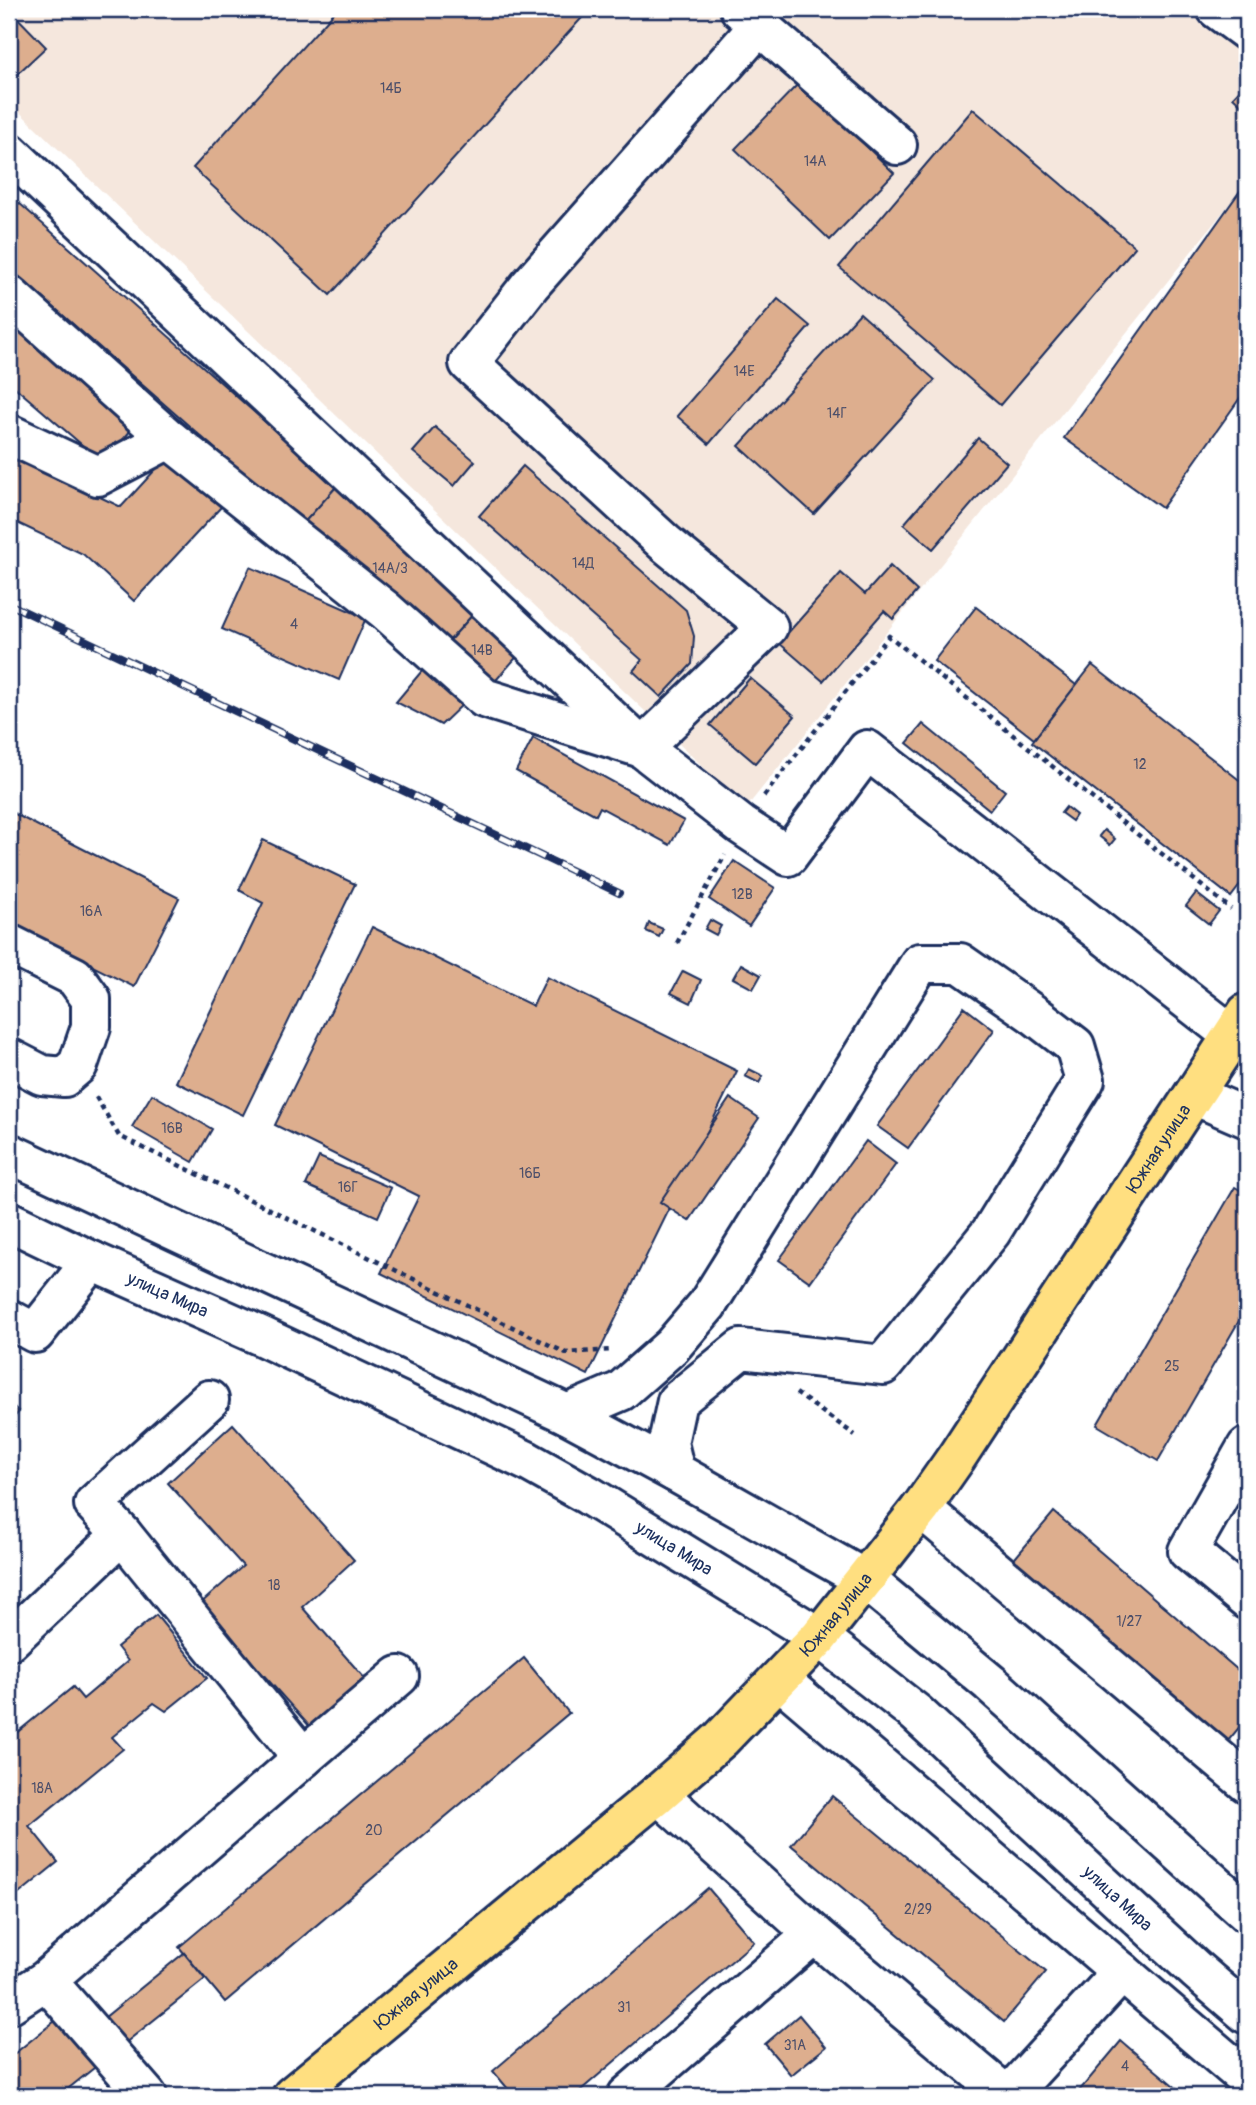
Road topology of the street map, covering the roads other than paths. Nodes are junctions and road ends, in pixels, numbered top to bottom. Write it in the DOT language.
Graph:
graph roads {
  1 [pos="1217,9"];
  2 [pos="749,18"];
  3 [pos="1247,31"];
  4 [pos="897,145"];
  5 [pos="9,152"];
  6 [pos="9,295"];
  7 [pos="9,434"];
  8 [pos="169,439"];
  9 [pos="642,748"];
  10 [pos="9,944"];
  11 [pos="1240,1024"];
  12 [pos="9,1058"];
  13 [pos="1194,1095"];
  14 [pos="1247,1118"];
  15 [pos="9,1153"];
  16 [pos="9,1221"];
  17 [pos="92,1261"];
  18 [pos="9,1319"];
  19 [pos="209,1400"];
  20 [pos="567,1414"];
  21 [pos="1247,1447"];
  22 [pos="675,1472"];
  23 [pos="921,1508"];
  24 [pos="122,1534"];
  25 [pos="866,1580"];
  26 [pos="1247,1600"];
  27 [pos="819,1637"];
  28 [pos="9,1641"];
  29 [pos="399,1676"];
  30 [pos="780,1679"];
  31 [pos="303,1758"];
  32 [pos="1247,1783"];
  33 [pos="658,1794"];
  34 [pos="1247,1913"];
  35 [pos="814,1934"];
  36 [pos="1122,1972"];
  37 [pos="46,1980"];
  38 [pos="9,2004"];
  39 [pos="1247,2014"];
  40 [pos="1247,2080"];
  41 [pos="147,2096"];
  42 [pos="292,2096"];
  43 [pos="627,2096"];
  44 [pos="1007,2096"];
  1 -- 3 [label="street"];
  2 -- 4 [label="street"];
  2 -- 9 [label="street"];
  5 -- 9 [label="street"];
  6 -- 8 [label="street"];
  7 -- 8 [label="street"];
  8 -- 9 [label="street"];
  9 -- 11 [label="street"];
  10 -- 12 [label="street"];
  11 -- 13 [label="main road, Южная улица"];
  13 -- 14 [label="street"];
  13 -- 23 [label="main road, Южная улица"];
  15 -- 20 [label="street"];
  16 -- 17 [label="street, улица Мира"];
  17 -- 18 [label="street"];
  17 -- 27 [label="street, улица Мира"];
  19 -- 24 [label="street"];
  20 -- 22 [label="street"];
  20 -- 22 [label="street"];
  21 -- 26 [label="street"];
  22 -- 25 [label="street"];
  23 -- 25 [label="main road, Южная улица"];
  23 -- 32 [label="street"];
  24 -- 28 [label="street"];
  24 -- 31 [label="street"];
  25 -- 27 [label="main road, Южная улица"];
  25 -- 34 [label="street"];
  27 -- 30 [label="main road, Южная улица"];
  27 -- 39 [label="street, улица Мира"];
  29 -- 31 [label="street"];
  30 -- 33 [label="main road, Южная улица"];
  30 -- 36 [label="street"];
  31 -- 37 [label="street"];
  33 -- 35 [label="street"];
  33 -- 42 [label="main road, Южная улица"];
  35 -- 43 [label="street"];
  35 -- 44 [label="street"];
  36 -- 40 [label="street"];
  36 -- 44 [label="street"];
  37 -- 38 [label="street"];
  37 -- 41 [label="street"];
}
